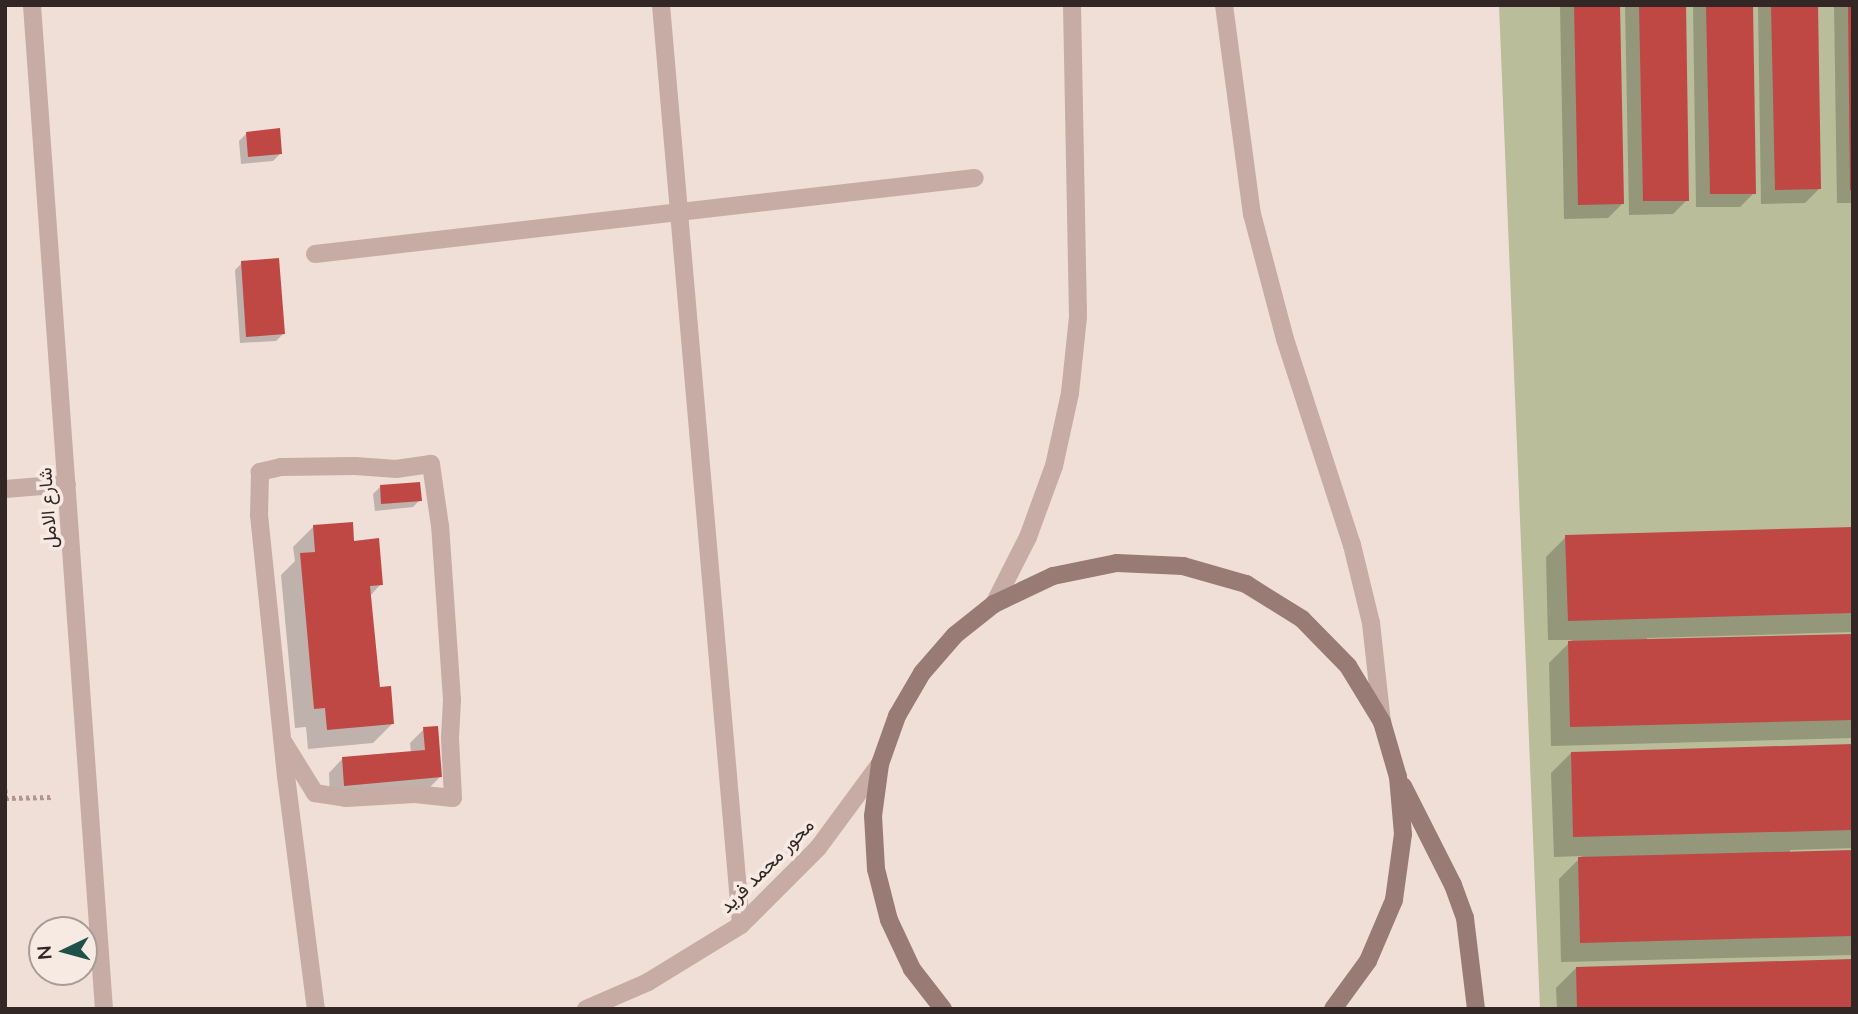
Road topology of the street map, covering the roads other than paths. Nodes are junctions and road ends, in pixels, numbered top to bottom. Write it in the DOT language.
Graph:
graph roads {
  1 [pos="32,5"];
  2 [pos="661,5"];
  3 [pos="1072,5"];
  4 [pos="1224,5"];
  5 [pos="975,178"];
  6 [pos="679,212"];
  7 [pos="316,254"];
  8 [pos="67,484"];
  9 [pos="5,489"];
  10 [pos="993,604"];
  11 [pos="1382,722"];
  12 [pos="284,743"];
  13 [pos="880,764"];
  14 [pos="1398,777"];
  15 [pos="741,925"];
  16 [pos="104,1009"];
  17 [pos="316,1009"];
  18 [pos="586,1009"];
  19 [pos="943,1009"];
  20 [pos="1333,1009"];
  21 [pos="1476,1009"];
  1 -- 8 [label="street, شارع الامل"];
  2 -- 6 [label="street"];
  3 -- 10 [label="street"];
  4 -- 11 [label="street"];
  5 -- 6 [label="street"];
  6 -- 7 [label="street"];
  6 -- 15 [label="street"];
  8 -- 9 [label="street"];
  8 -- 16 [label="street, شارع الامل"];
  10 -- 11 [label="main road"];
  10 -- 13 [label="main road"];
  11 -- 14 [label="main road"];
  12 -- 12 [label="street"];
  12 -- 17 [label="street"];
  13 -- 15 [label="street, محور محمد فريد"];
  13 -- 19 [label="main road"];
  14 -- 20 [label="main road"];
  14 -- 21 [label="main road"];
  15 -- 18 [label="street, محور محمد فريد"];
}
